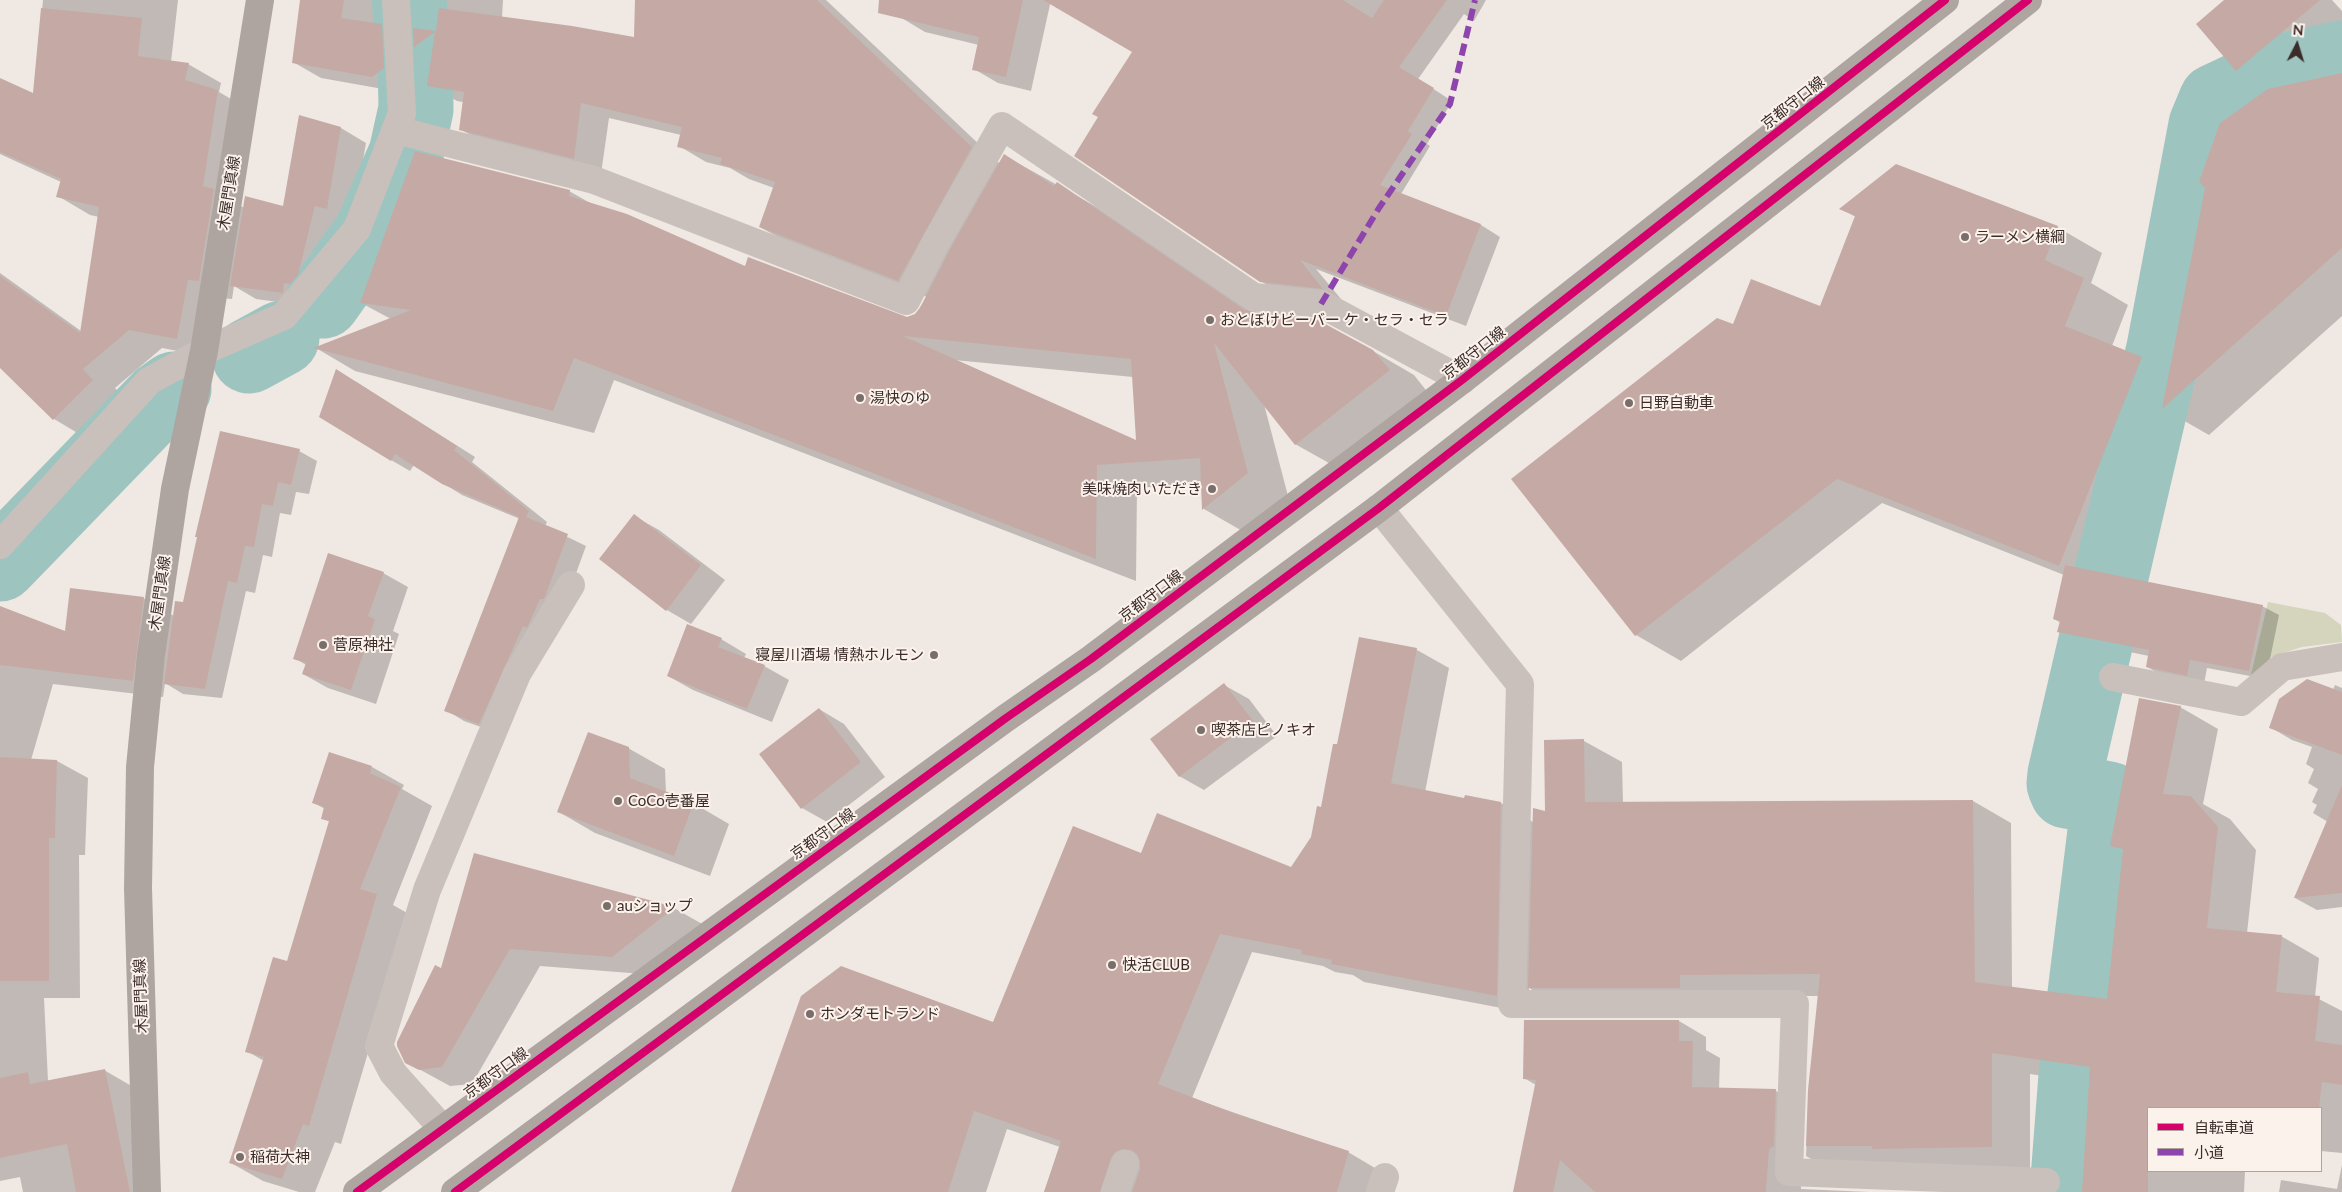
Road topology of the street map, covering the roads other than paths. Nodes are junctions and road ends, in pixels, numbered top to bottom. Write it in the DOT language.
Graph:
graph roads {
  1 [pos="260,0"];
  2 [pos="396,0"];
  3 [pos="1945,0"];
  4 [pos="2028,0"];
  5 [pos="406,133"];
  6 [pos="204,351"];
  7 [pos="1462,380"];
  8 [pos="1379,508"];
  9 [pos="0,545"];
  10 [pos="571,585"];
  11 [pos="2342,657"];
  12 [pos="2113,677"];
  13 [pos="442,1129"];
  14 [pos="1125,1164"];
  15 [pos="2046,1182"];
  16 [pos="147,1192"];
  17 [pos="356,1192"];
  18 [pos="454,1192"];
  19 [pos="1115,1192"];
  1 -- 6 [label="main road, 木屋門真線"];
  2 -- 5 [label="street"];
  3 -- 7 [label="main road, 京都守口線"];
  4 -- 8 [label="main road"];
  5 -- 6 [label="street"];
  5 -- 7 [label="street"];
  6 -- 9 [label="street"];
  6 -- 16 [label="main road, 木屋門真線"];
  7 -- 13 [label="main road, 京都守口線"];
  8 -- 15 [label="street"];
  8 -- 18 [label="main road"];
  10 -- 13 [label="street"];
  11 -- 12 [label="street"];
  13 -- 17 [label="main road, 京都守口線"];
  14 -- 19 [label="street"];
}
